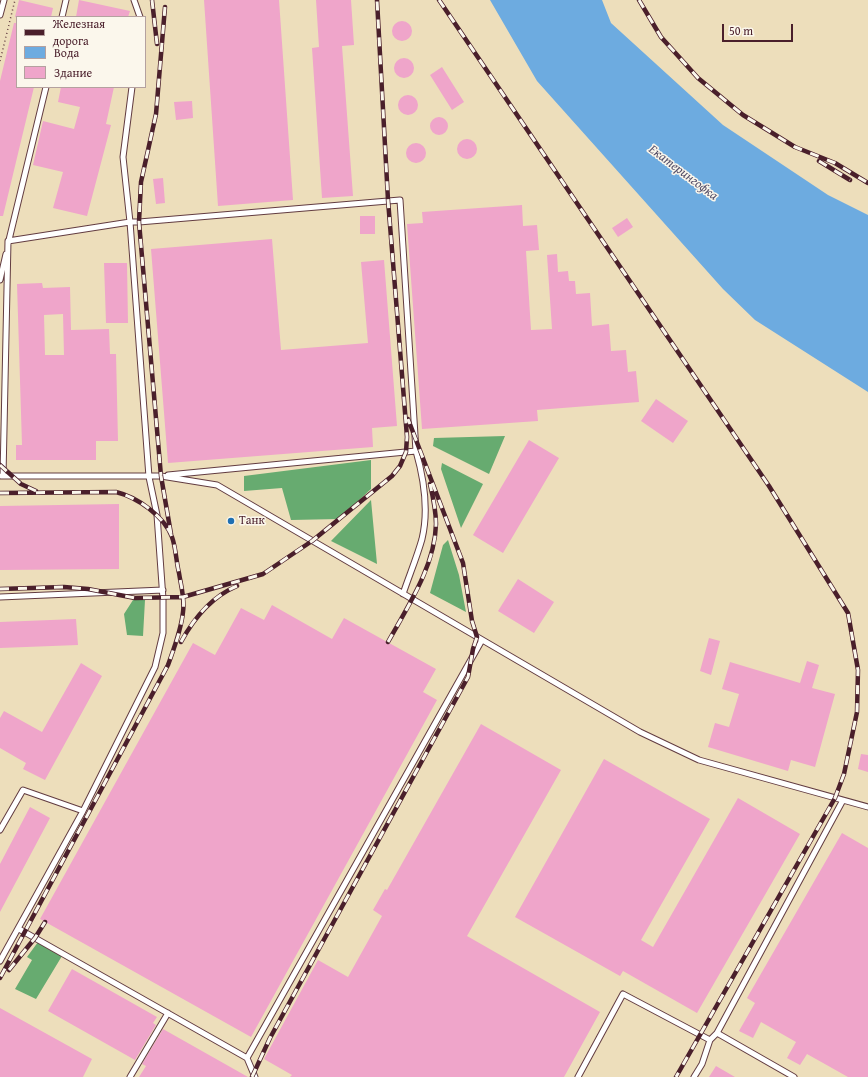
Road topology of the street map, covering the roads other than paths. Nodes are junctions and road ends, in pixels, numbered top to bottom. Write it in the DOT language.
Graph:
graph roads {
  1 [pos="4,0"];
  2 [pos="66,0"];
  3 [pos="134,0"];
  4 [pos="0,15"];
  5 [pos="62,16"];
  6 [pos="140,16"];
  7 [pos="46,88"];
  8 [pos="132,88"];
  9 [pos="130,222"];
  10 [pos="8,242"];
  11 [pos="0,280"];
  12 [pos="416,451"];
  13 [pos="2,476"];
  14 [pos="161,476"];
  15 [pos="149,477"];
  16 [pos="162,590"];
  17 [pos="402,594"];
  18 [pos="0,597"];
  19 [pos="482,640"];
  20 [pos="843,800"];
  21 [pos="868,807"];
  22 [pos="83,811"];
  23 [pos="0,830"];
  24 [pos="19,929"];
  25 [pos="0,961"];
  26 [pos="168,1013"];
  27 [pos="717,1033"];
  28 [pos="710,1040"];
  29 [pos="246,1058"];
  30 [pos="130,1077"];
  31 [pos="255,1077"];
  32 [pos="578,1077"];
  33 [pos="694,1077"];
  34 [pos="794,1077"];
  1 -- 4 [label="lane"];
  2 -- 5 [label="lane"];
  3 -- 6 [label="lane"];
  7 -- 10 [label="lane"];
  8 -- 9 [label="lane"];
  9 -- 10 [label="lane"];
  9 -- 12 [label="lane"];
  9 -- 15 [label="lane"];
  10 -- 11 [label="lane"];
  10 -- 13 [label="lane"];
  12 -- 14 [label="lane"];
  12 -- 17 [label="lane"];
  13 -- 15 [label="lane"];
  14 -- 15 [label="lane"];
  14 -- 17 [label="lane"];
  15 -- 16 [label="lane"];
  16 -- 18 [label="lane"];
  16 -- 22 [label="lane"];
  17 -- 19 [label="lane"];
  19 -- 20 [label="lane"];
  19 -- 29 [label="lane"];
  20 -- 21 [label="lane"];
  20 -- 27 [label="lane"];
  22 -- 23 [label="lane"];
  22 -- 24 [label="lane"];
  24 -- 25 [label="lane"];
  24 -- 26 [label="lane"];
  26 -- 29 [label="lane"];
  26 -- 30 [label="lane"];
  27 -- 28 [label="lane"];
  27 -- 34 [label="lane"];
  28 -- 32 [label="lane"];
  28 -- 33 [label="lane"];
  29 -- 31 [label="lane"];
}
